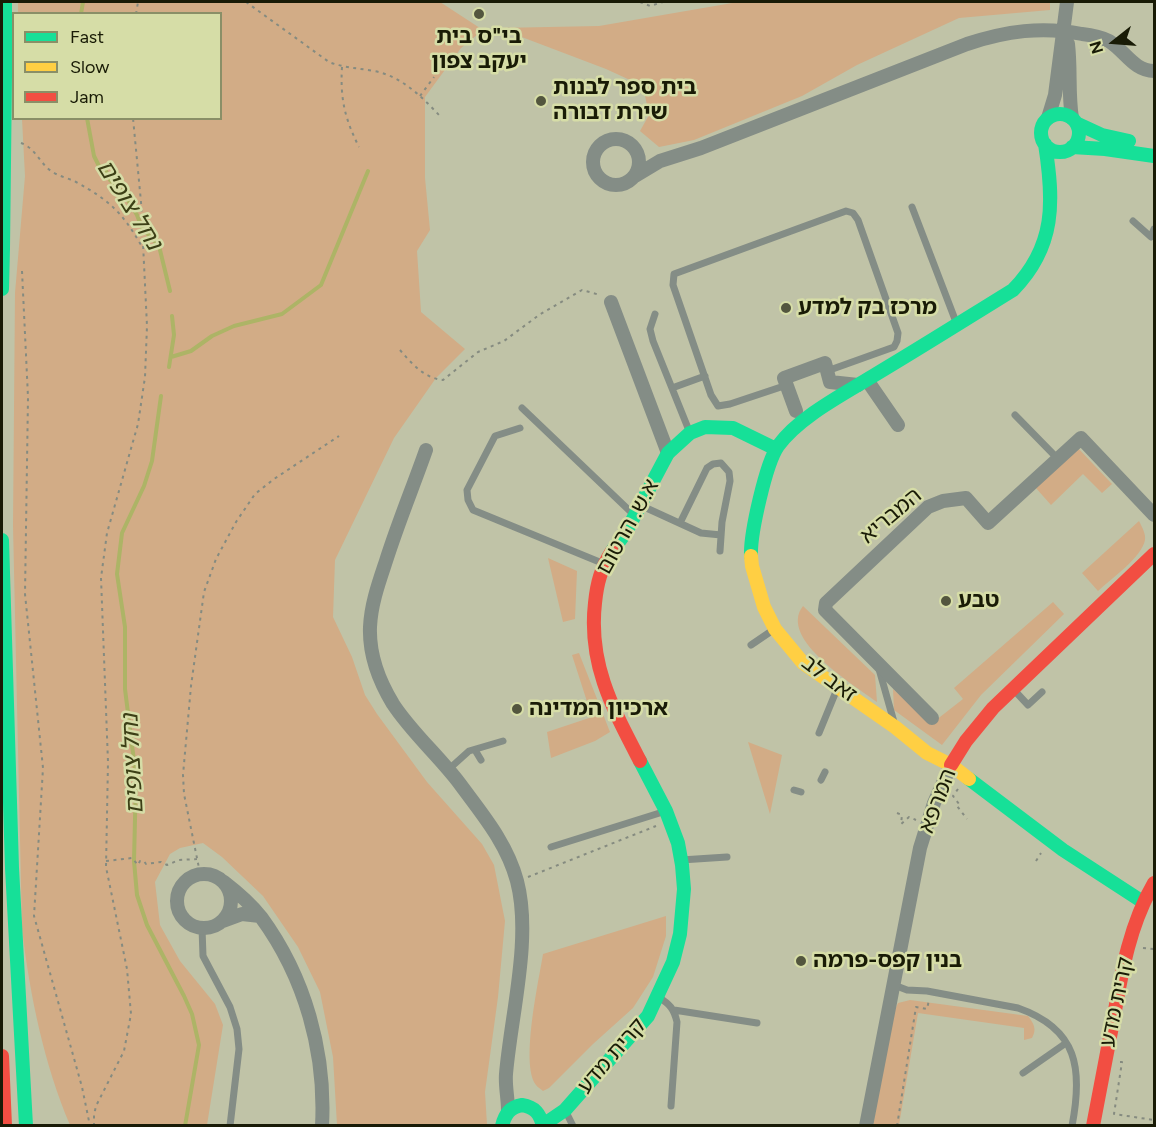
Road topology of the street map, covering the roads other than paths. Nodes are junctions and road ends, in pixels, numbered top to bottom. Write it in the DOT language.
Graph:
graph roads {
  1 [pos="5,2"];
  2 [pos="1067,2"];
  3 [pos="1065,31"];
  4 [pos="1155,71"];
  5 [pos="3,76"];
  6 [pos="1048,118"];
  7 [pos="1074,121"];
  8 [pos="1045,144"];
  9 [pos="1069,149"];
  10 [pos="638,154"];
  11 [pos="1154,154"];
  12 [pos="660,161"];
  13 [pos="635,176"];
  14 [pos="1050,189"];
  15 [pos="912,207"];
  16 [pos="1133,221"];
  17 [pos="1155,229"];
  18 [pos="3,248"];
  19 [pos="2,289"];
  20 [pos="612,302"];
  21 [pos="655,314"];
  22 [pos="957,325"];
  23 [pos="827,371"];
  24 [pos="705,376"];
  25 [pos="862,383"];
  26 [pos="787,385"];
  27 [pos="672,388"];
  28 [pos="522,408"];
  29 [pos="796,411"];
  30 [pos="1015,415"];
  31 [pos="898,425"];
  32 [pos="520,428"];
  33 [pos="690,433"];
  34 [pos="776,449"];
  35 [pos="426,450"];
  36 [pos="668,453"];
  37 [pos="1058,459"];
  38 [pos="638,511"];
  39 [pos="1155,515"];
  40 [pos="680,523"];
  41 [pos="721,535"];
  42 [pos="2,540"];
  43 [pos="720,551"];
  44 [pos="1155,554"];
  45 [pos="604,563"];
  46 [pos="775,629"];
  47 [pos="2,635"];
  48 [pos="751,645"];
  49 [pos="877,662"];
  50 [pos="6,664"];
  51 [pos="837,688"];
  52 [pos="1012,688"];
  53 [pos="1042,692"];
  54 [pos="932,718"];
  55 [pos="895,727"];
  56 [pos="819,734"];
  57 [pos="502,741"];
  58 [pos="475,750"];
  59 [pos="481,760"];
  60 [pos="951,765"];
  61 [pos="449,769"];
  62 [pos="825,772"];
  63 [pos="821,780"];
  64 [pos="666,811"];
  65 [pos="551,847"];
  66 [pos="726,857"];
  67 [pos="681,860"];
  68 [pos="224,882"];
  69 [pos="1155,883"];
  70 [pos="1143,902"];
  71 [pos="260,916"];
  72 [pos="223,921"];
  73 [pos="202,928"];
  74 [pos="893,985"];
  75 [pos="658,997"];
  76 [pos="674,1010"];
  77 [pos="757,1023"];
  78 [pos="1066,1042"];
  79 [pos="2,1056"];
  80 [pos="1023,1073"];
  81 [pos="670,1106"];
  82 [pos="514,1107"];
  83 [pos="564,1111"];
  84 [pos="542,1121"];
  85 [pos="5,1125"];
  86 [pos="27,1125"];
  87 [pos="230,1125"];
  88 [pos="322,1125"];
  89 [pos="502,1125"];
  90 [pos="573,1125"];
  91 [pos="866,1125"];
  92 [pos="1072,1125"];
  93 [pos="1093,1125"];
  1 -- 5 [label="main road"];
  2 -- 3 [label="street"];
  3 -- 4 [label="street"];
  3 -- 6 [label="street"];
  3 -- 7 [label="street"];
  3 -- 12 [label="street"];
  5 -- 18 [label="main road, bridge"];
  6 -- 7 [label="main road"];
  6 -- 8 [label="main road"];
  7 -- 9 [label="main road"];
  7 -- 11 [label="main road"];
  8 -- 9 [label="main road"];
  8 -- 14 [label="main road"];
  9 -- 11 [label="main road"];
  9 -- 14 [label="main road"];
  10 -- 12 [label="street"];
  10 -- 13 [label="street"];
  10 -- 13 [label="street"];
  12 -- 13 [label="street"];
  14 -- 22 [label="main road"];
  15 -- 22 [label="lane"];
  16 -- 17 [label="lane"];
  18 -- 19 [label="main road"];
  20 -- 36 [label="street"];
  21 -- 27 [label="lane"];
  22 -- 25 [label="main road"];
  23 -- 24 [label="lane"];
  23 -- 25 [label="street"];
  23 -- 26 [label="street"];
  24 -- 26 [label="lane"];
  24 -- 27 [label="lane"];
  25 -- 31 [label="street"];
  25 -- 34 [label="main road"];
  26 -- 29 [label="street"];
  27 -- 33 [label="lane"];
  28 -- 38 [label="lane"];
  30 -- 37 [label="lane"];
  32 -- 45 [label="lane"];
  33 -- 34 [label="main road"];
  33 -- 36 [label="main road, א.ש. הרטום"];
  34 -- 46 [label="main road, זאב לב"];
  35 -- 61 [label="street"];
  36 -- 38 [label="main road, א.ש. הרטום"];
  37 -- 39 [label="street, המבריא"];
  37 -- 49 [label="street, המבריא"];
  38 -- 40 [label="lane"];
  38 -- 45 [label="main road, א.ש. הרטום"];
  40 -- 41 [label="lane"];
  40 -- 41 [label="lane"];
  41 -- 43 [label="lane"];
  42 -- 50 [label="main road"];
  44 -- 52 [label="main road, המרפא"];
  45 -- 64 [label="main road, א.ש. הרטום"];
  46 -- 48 [label="lane"];
  46 -- 51 [label="main road, זאב לב"];
  47 -- 50 [label="main road"];
  49 -- 54 [label="street, המבריא"];
  49 -- 55 [label="lane"];
  50 -- 86 [label="main road"];
  51 -- 55 [label="main road, זאב לב"];
  51 -- 56 [label="lane"];
  52 -- 53 [label="lane"];
  52 -- 60 [label="main road, המרפא"];
  55 -- 60 [label="main road, זאב לב"];
  57 -- 58 [label="lane"];
  58 -- 59 [label="lane"];
  58 -- 61 [label="lane"];
  60 -- 70 [label="main road, זאב לב"];
  60 -- 74 [label="street, המרפא"];
  61 -- 82 [label="street"];
  62 -- 63 [label="lane"];
  64 -- 65 [label="lane"];
  64 -- 67 [label="main road, א.ש. הרטום"];
  66 -- 67 [label="lane"];
  67 -- 75 [label="main road, א.ש. הרטום"];
  68 -- 71 [label="street"];
  68 -- 72 [label="street"];
  68 -- 73 [label="street"];
  69 -- 70 [label="main road, קרית מדע"];
  70 -- 93 [label="main road, קרית מדע"];
  71 -- 72 [label="street"];
  71 -- 88 [label="street"];
  72 -- 73 [label="street"];
  73 -- 87 [label="lane"];
  74 -- 78 [label="lane"];
  74 -- 91 [label="street, המרפא"];
  75 -- 76 [label="lane"];
  75 -- 83 [label="main road, קרית מדע"];
  76 -- 77 [label="lane"];
  76 -- 81 [label="lane"];
  78 -- 80 [label="lane"];
  78 -- 92 [label="lane"];
  79 -- 85 [label="main road"];
  82 -- 84 [label="main road"];
  82 -- 89 [label="main road"];
  83 -- 84 [label="main road, קרית מדע"];
  83 -- 90 [label="lane"];
}
